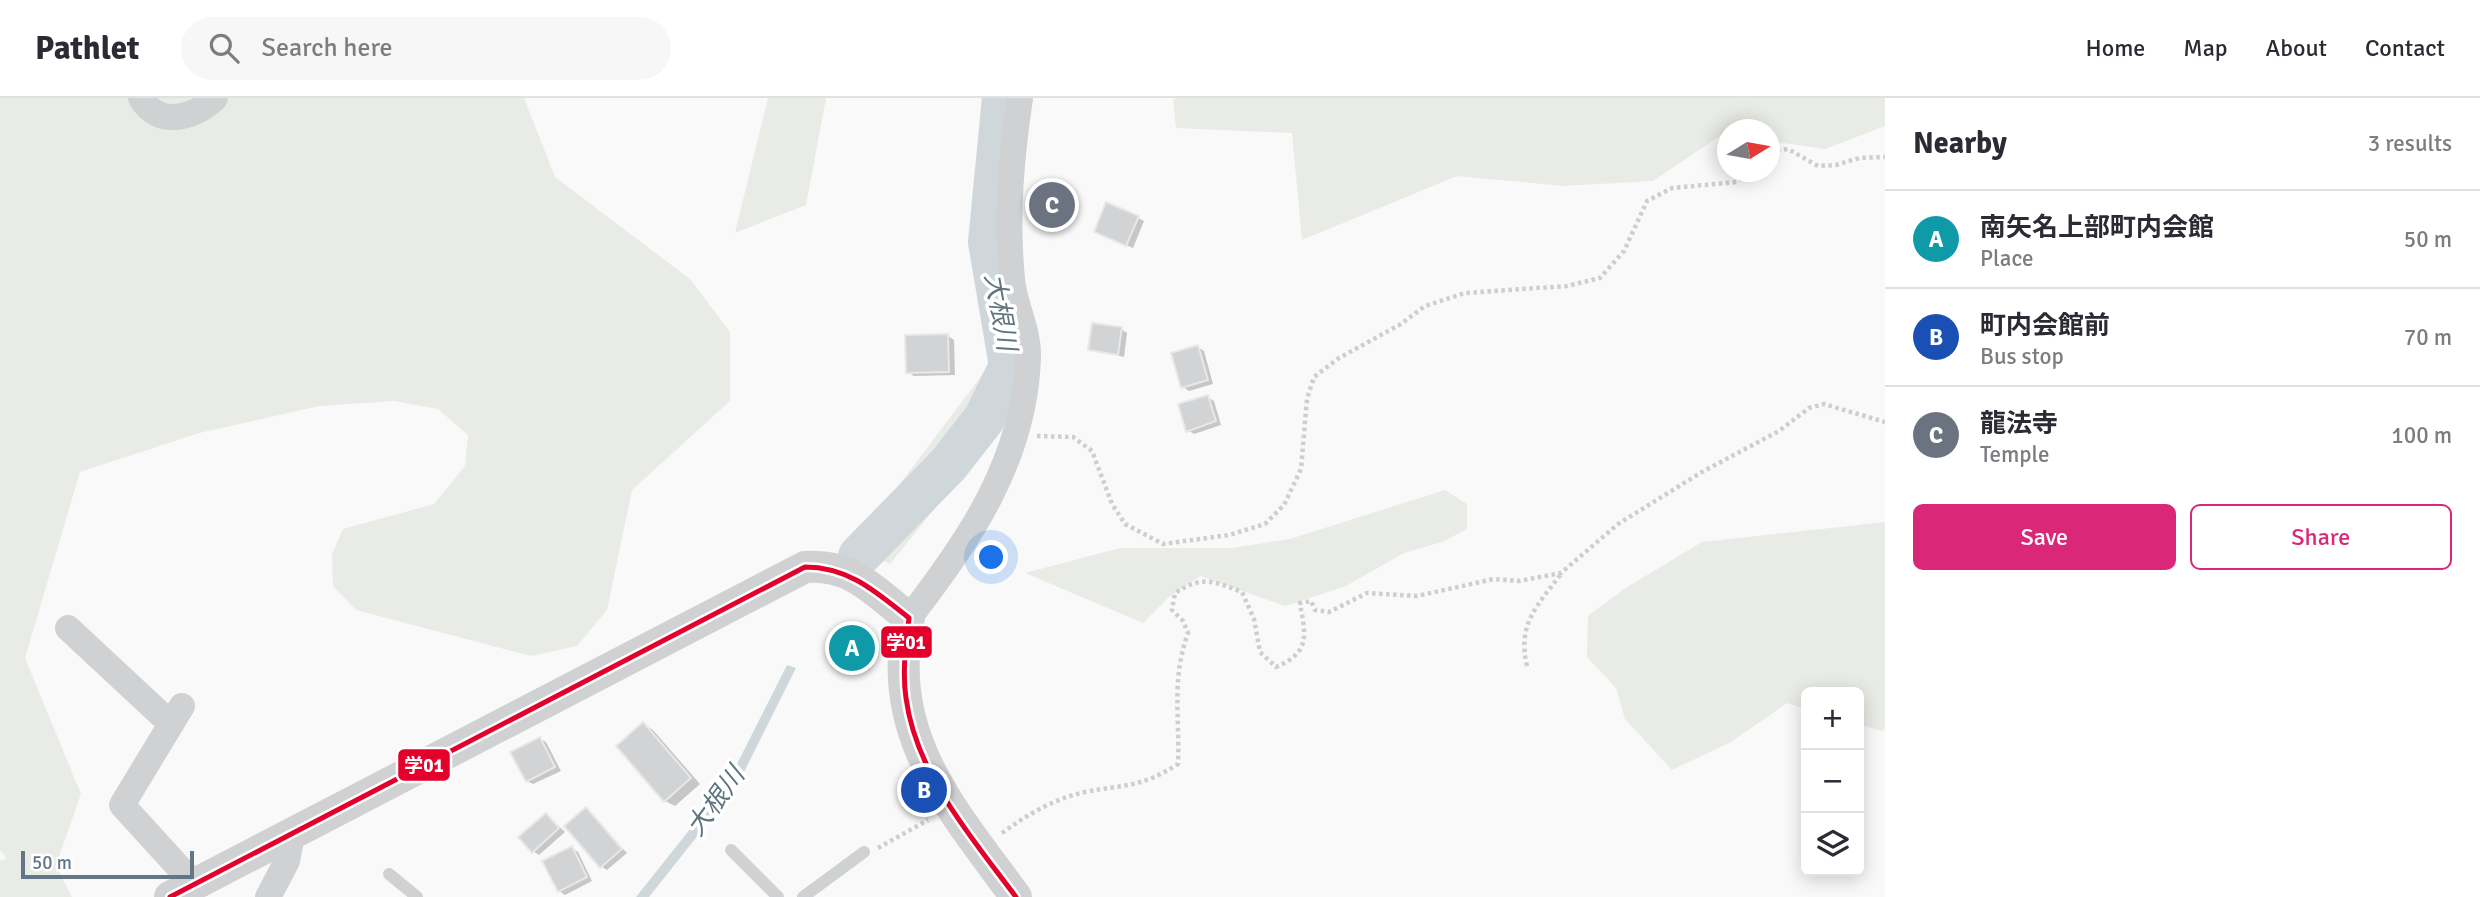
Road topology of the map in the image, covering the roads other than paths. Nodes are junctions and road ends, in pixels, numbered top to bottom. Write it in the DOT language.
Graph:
graph roads {
  1 [pos="141,98"];
  2 [pos="215,98"];
  3 [pos="1020,98"];
  4 [pos="909,618"];
  5 [pos="68,628"];
  6 [pos="292,835"];
  7 [pos="730,850"];
  8 [pos="868,852"];
  9 [pos="389,874"];
  10 [pos="183,891"];
  11 [pos="268,897"];
  12 [pos="417,897"];
  13 [pos="778,897"];
  14 [pos="803,897"];
  15 [pos="1016,897"];
  1 -- 2 [label="street"];
  3 -- 4 [label="street"];
  4 -- 6 [label="street"];
  4 -- 15 [label="street"];
  5 -- 10 [label="street"];
  6 -- 10 [label="street"];
  6 -- 11 [label="street"];
  7 -- 13 [label="lane"];
  8 -- 14 [label="lane"];
  9 -- 12 [label="lane"];
}
